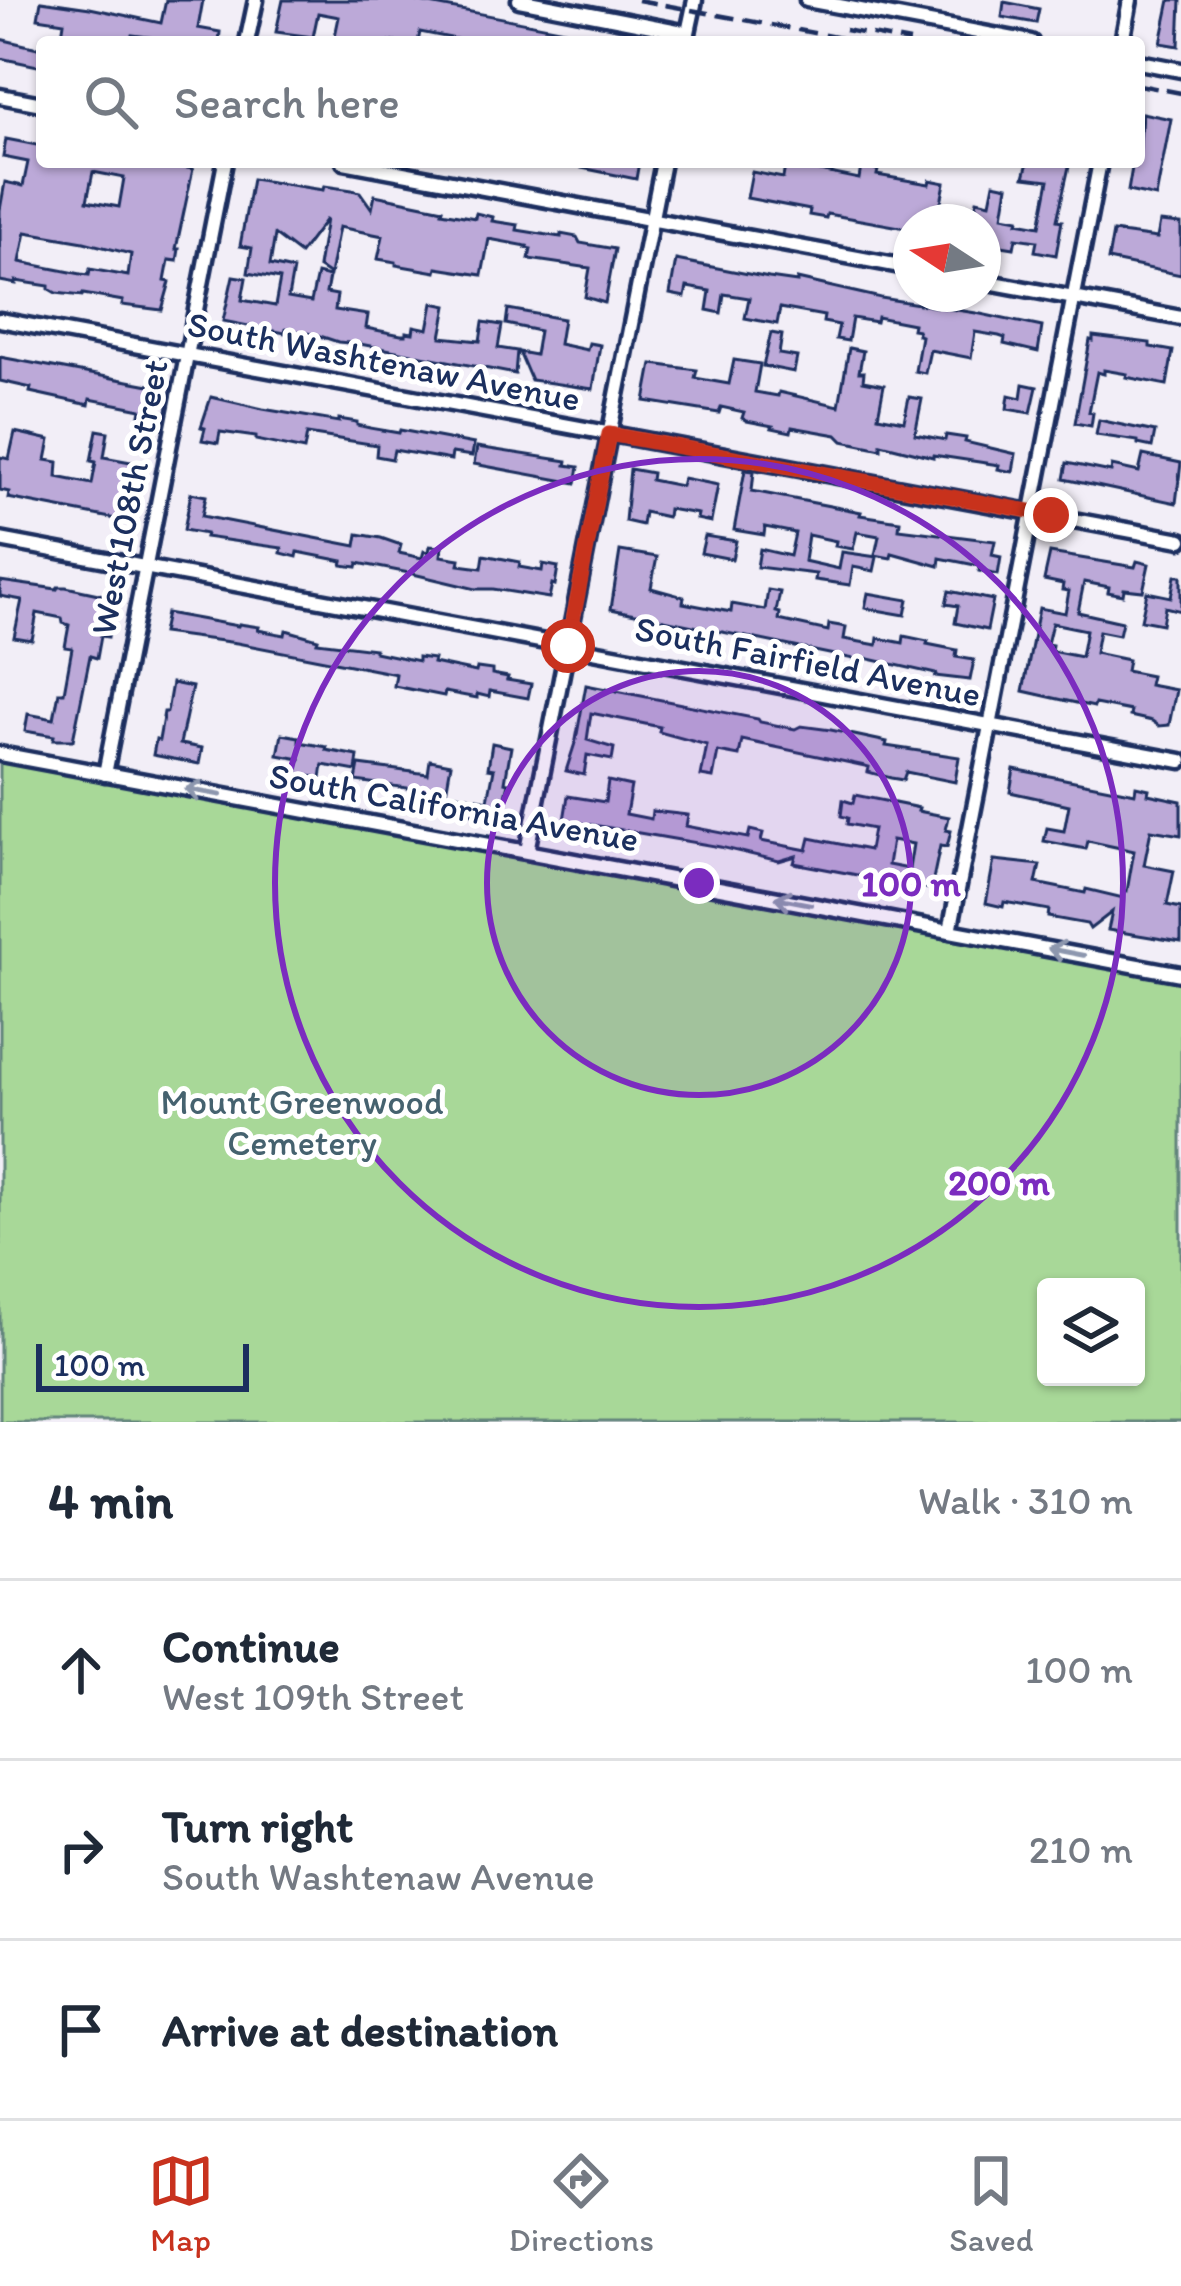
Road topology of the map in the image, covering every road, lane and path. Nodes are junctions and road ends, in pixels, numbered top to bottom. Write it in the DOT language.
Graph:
graph roads {
  1 [pos="256,0"];
  2 [pos="520,0"];
  3 [pos="695,0"];
  4 [pos="807,0"];
  5 [pos="1130,0"];
  6 [pos="249,36"];
  7 [pos="678,36"];
  8 [pos="687,36"];
  9 [pos="1007,36"];
  10 [pos="1123,36"];
  11 [pos="1145,63"];
  12 [pos="1181,70"];
  13 [pos="0,96"];
  14 [pos="36,103"];
  15 [pos="223,168"];
  16 [pos="376,168"];
  17 [pos="662,168"];
  18 [pos="1099,168"];
  19 [pos="652,219"];
  20 [pos="893,265"];
  21 [pos="1001,284"];
  22 [pos="1074,298"];
  23 [pos="1181,318"];
  24 [pos="0,320"];
  25 [pos="188,355"];
  26 [pos="609,434"];
  27 [pos="1033,512"];
  28 [pos="0,540"];
  29 [pos="1181,540"];
  30 [pos="146,567"];
  31 [pos="568,646"];
  32 [pos="990,725"];
  33 [pos="0,754"];
  34 [pos="1181,761"];
  35 [pos="105,773"];
  36 [pos="527,851"];
  37 [pos="950,931"];
  38 [pos="1181,974"];
  1 -- 6 [label="street"];
  2 -- 7 [label="street"];
  3 -- 8 [label="street"];
  4 -- 9 [label="street"];
  5 -- 10 [label="street"];
  11 -- 12 [label="street"];
  13 -- 14 [label="street"];
  15 -- 25 [label="street, West 108th Street"];
  16 -- 19 [label="street"];
  17 -- 19 [label="street"];
  18 -- 22 [label="street"];
  19 -- 20 [label="street"];
  19 -- 26 [label="street"];
  21 -- 22 [label="street"];
  22 -- 23 [label="street"];
  22 -- 27 [label="street"];
  24 -- 25 [label="street, South Washtenaw Avenue"];
  25 -- 26 [label="street, South Washtenaw Avenue"];
  25 -- 30 [label="street, West 108th Street"];
  26 -- 27 [label="street, South Washtenaw Avenue"];
  26 -- 31 [label="street"];
  27 -- 29 [label="street, South Washtenaw Avenue"];
  27 -- 32 [label="street"];
  28 -- 30 [label="street, South Fairfield Avenue"];
  30 -- 31 [label="street, South Fairfield Avenue"];
  30 -- 35 [label="street, West 108th Street"];
  31 -- 32 [label="street, South Fairfield Avenue"];
  31 -- 36 [label="street"];
  32 -- 34 [label="street, South Fairfield Avenue"];
  32 -- 37 [label="street"];
  33 -- 35 [label="street, South California Avenue"];
  36 -- 35 [label="street, South California Avenue, one-way"];
  37 -- 36 [label="street, South California Avenue, one-way"];
  38 -- 37 [label="street, South California Avenue, one-way"];
}
